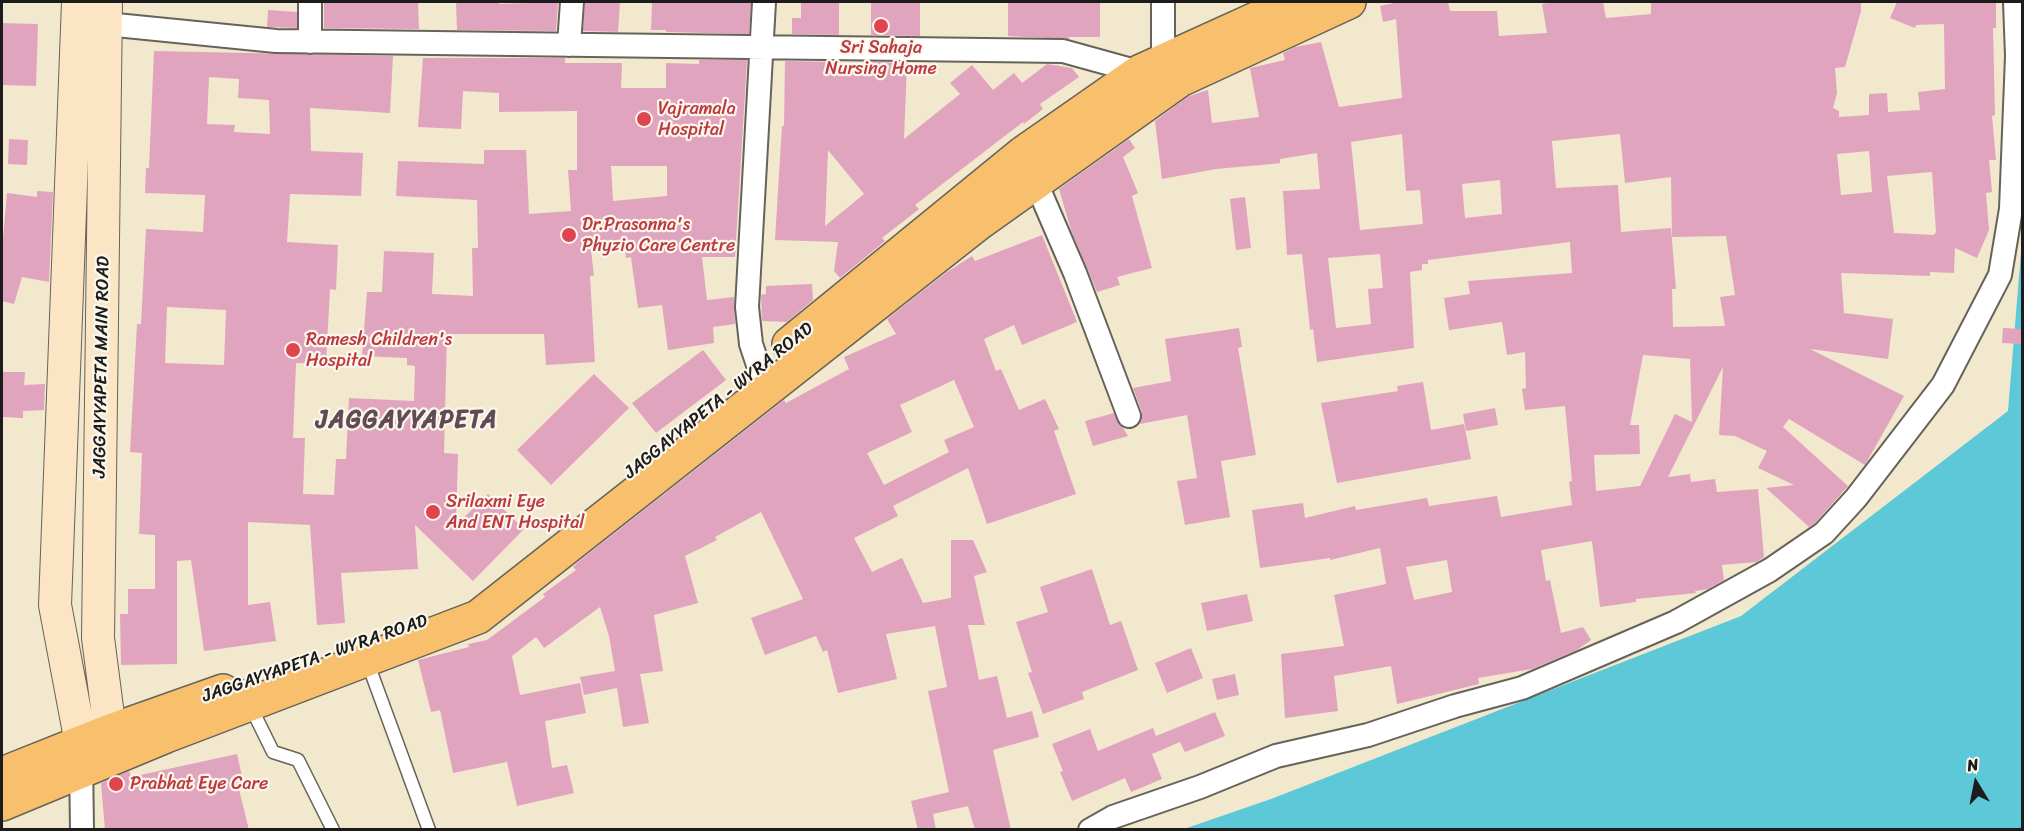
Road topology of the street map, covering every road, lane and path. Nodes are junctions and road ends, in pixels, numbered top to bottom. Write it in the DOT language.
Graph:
graph roads {
  1 [pos="78,2"];
  2 [pos="310,2"];
  3 [pos="572,2"];
  4 [pos="764,2"];
  5 [pos="1163,2"];
  6 [pos="1293,2"];
  7 [pos="1348,2"];
  8 [pos="2015,2"];
  9 [pos="106,13"];
  10 [pos="310,42"];
  11 [pos="569,45"];
  12 [pos="761,47"];
  13 [pos="1151,67"];
  14 [pos="1029,168"];
  15 [pos="759,368"];
  16 [pos="1129,416"];
  17 [pos="363,651"];
  18 [pos="245,694"];
  19 [pos="91,748"];
  20 [pos="2,774"];
  21 [pos="2,804"];
  22 [pos="82,830"];
  23 [pos="333,830"];
  24 [pos="429,830"];
  25 [pos="1090,830"];
  1 -- 19 [label="main road"];
  2 -- 10 [label="street"];
  3 -- 11 [label="street"];
  4 -- 12 [label="street"];
  5 -- 13 [label="street"];
  6 -- 13 [label="main road, JAGGAYYAPETA - WYRA ROAD"];
  7 -- 14 [label="main road"];
  8 -- 25 [label="street"];
  9 -- 10 [label="street"];
  9 -- 19 [label="main road, JAGGAYYAPETA MAIN ROAD"];
  10 -- 11 [label="street"];
  11 -- 12 [label="street"];
  12 -- 13 [label="street"];
  12 -- 15 [label="street"];
  13 -- 14 [label="main road, JAGGAYYAPETA - WYRA ROAD"];
  14 -- 15 [label="main road, JAGGAYYAPETA - WYRA ROAD"];
  14 -- 16 [label="street"];
  14 -- 17 [label="main road"];
  15 -- 17 [label="main road, JAGGAYYAPETA - WYRA ROAD"];
  17 -- 18 [label="main road, JAGGAYYAPETA - WYRA ROAD"];
  17 -- 24 [label="lane"];
  18 -- 19 [label="main road, JAGGAYYAPETA - WYRA ROAD"];
  18 -- 19 [label="main road"];
  18 -- 23 [label="lane"];
  19 -- 20 [label="main road"];
  19 -- 21 [label="main road"];
  19 -- 22 [label="street"];
}
